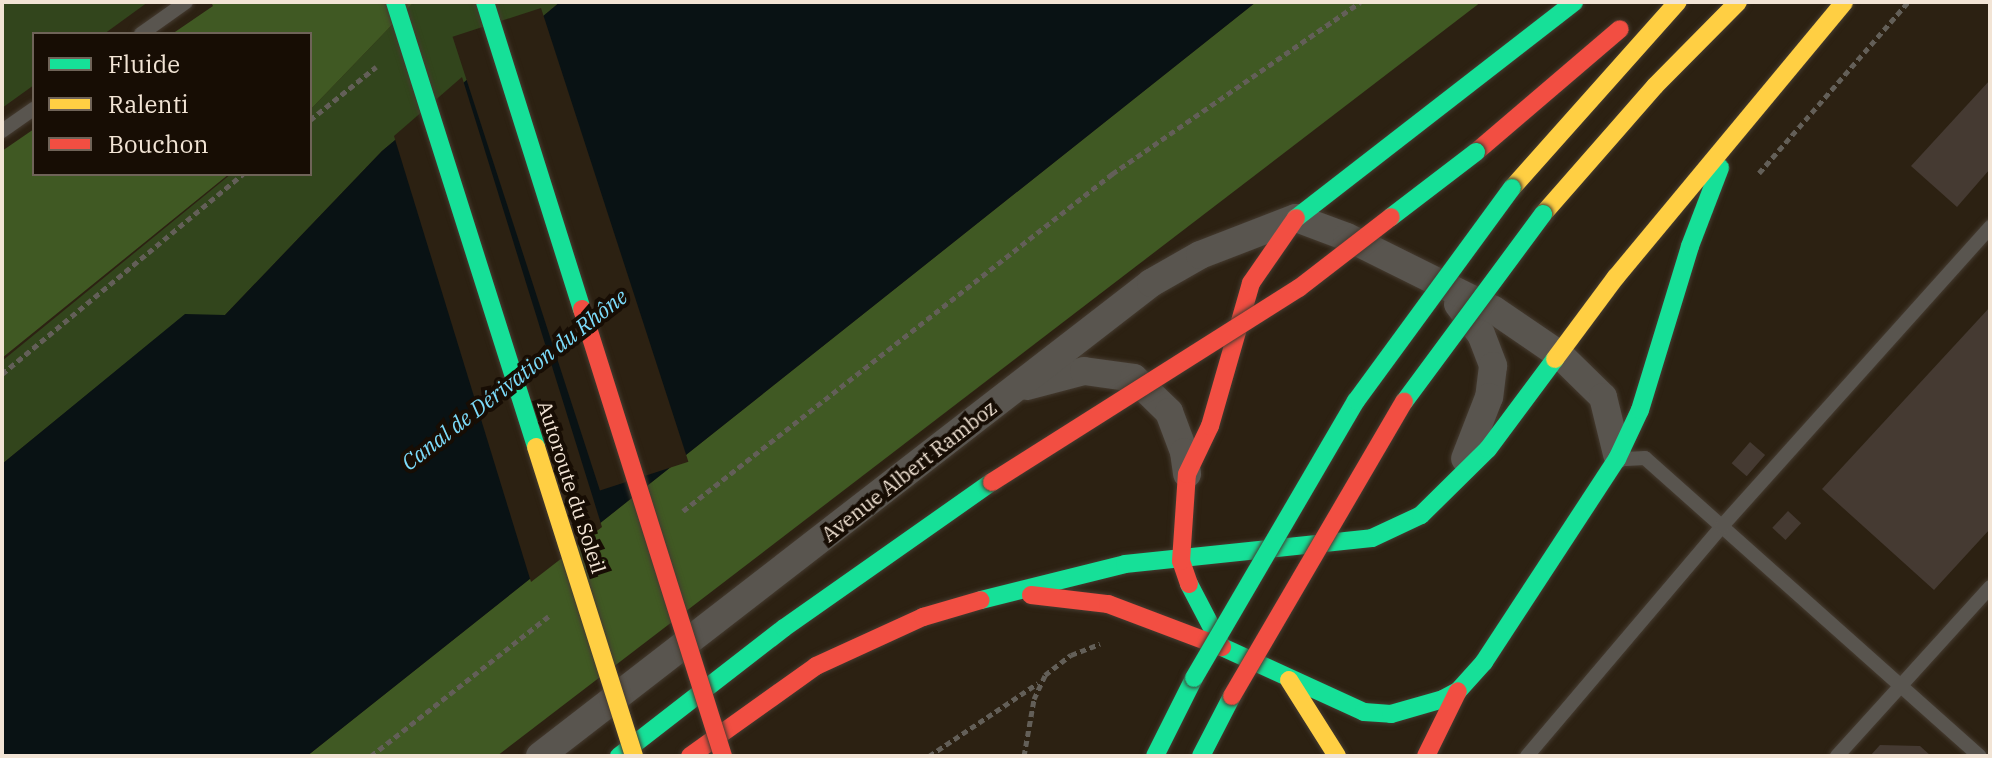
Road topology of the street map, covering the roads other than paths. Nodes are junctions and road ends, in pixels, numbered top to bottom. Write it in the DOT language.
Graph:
graph roads {
  1 [pos="186,2"];
  2 [pos="395,2"];
  3 [pos="485,2"];
  4 [pos="1574,2"];
  5 [pos="1678,2"];
  6 [pos="1738,2"];
  7 [pos="1844,2"];
  8 [pos="1643,10"];
  9 [pos="144,32"];
  10 [pos="32,110"];
  11 [pos="1735,129"];
  12 [pos="2,131"];
  13 [pos="1296,218"];
  14 [pos="1990,227"];
  15 [pos="1438,282"];
  16 [pos="1560,355"];
  17 [pos="1008,395"];
  18 [pos="1617,459"];
  19 [pos="1187,474"];
  20 [pos="1455,486"];
  21 [pos="1722,526"];
  22 [pos="1181,561"];
  23 [pos="1990,587"];
  24 [pos="1005,592"];
  25 [pos="1222,647"];
  26 [pos="1288,678"];
  27 [pos="1900,687"];
  28 [pos="1458,691"];
  29 [pos="540,756"];
  30 [pos="619,756"];
  31 [pos="634,756"];
  32 [pos="690,756"];
  33 [pos="723,756"];
  34 [pos="1155,756"];
  35 [pos="1201,756"];
  36 [pos="1337,756"];
  37 [pos="1426,756"];
  38 [pos="1527,756"];
  39 [pos="1837,756"];
  40 [pos="1979,756"];
  1 -- 9 [label="lane"];
  2 -- 31 [label="main road, Autoroute du Soleil, bridge"];
  3 -- 33 [label="main road, bridge"];
  4 -- 13 [label="main road"];
  5 -- 34 [label="main road, bridge"];
  6 -- 35 [label="main road, bridge"];
  7 -- 11 [label="main road"];
  8 -- 30 [label="main road, bridge"];
  10 -- 12 [label="lane"];
  11 -- 16 [label="main road"];
  11 -- 18 [label="main road"];
  13 -- 15 [label="street"];
  13 -- 17 [label="street, Avenue Albert Ramboz"];
  13 -- 19 [label="main road"];
  14 -- 21 [label="lane"];
  15 -- 16 [label="street"];
  15 -- 20 [label="street"];
  16 -- 18 [label="street"];
  16 -- 20 [label="main road"];
  17 -- 19 [label="street"];
  17 -- 29 [label="street, Avenue Albert Ramboz"];
  18 -- 21 [label="lane"];
  18 -- 28 [label="main road"];
  19 -- 22 [label="main road"];
  20 -- 22 [label="main road"];
  21 -- 27 [label="lane"];
  21 -- 38 [label="lane"];
  22 -- 24 [label="main road"];
  22 -- 25 [label="main road"];
  23 -- 27 [label="lane"];
  24 -- 25 [label="main road"];
  24 -- 32 [label="main road"];
  25 -- 26 [label="main road"];
  26 -- 28 [label="main road"];
  26 -- 36 [label="main road"];
  27 -- 39 [label="lane"];
  27 -- 40 [label="lane"];
  28 -- 37 [label="main road"];
}
